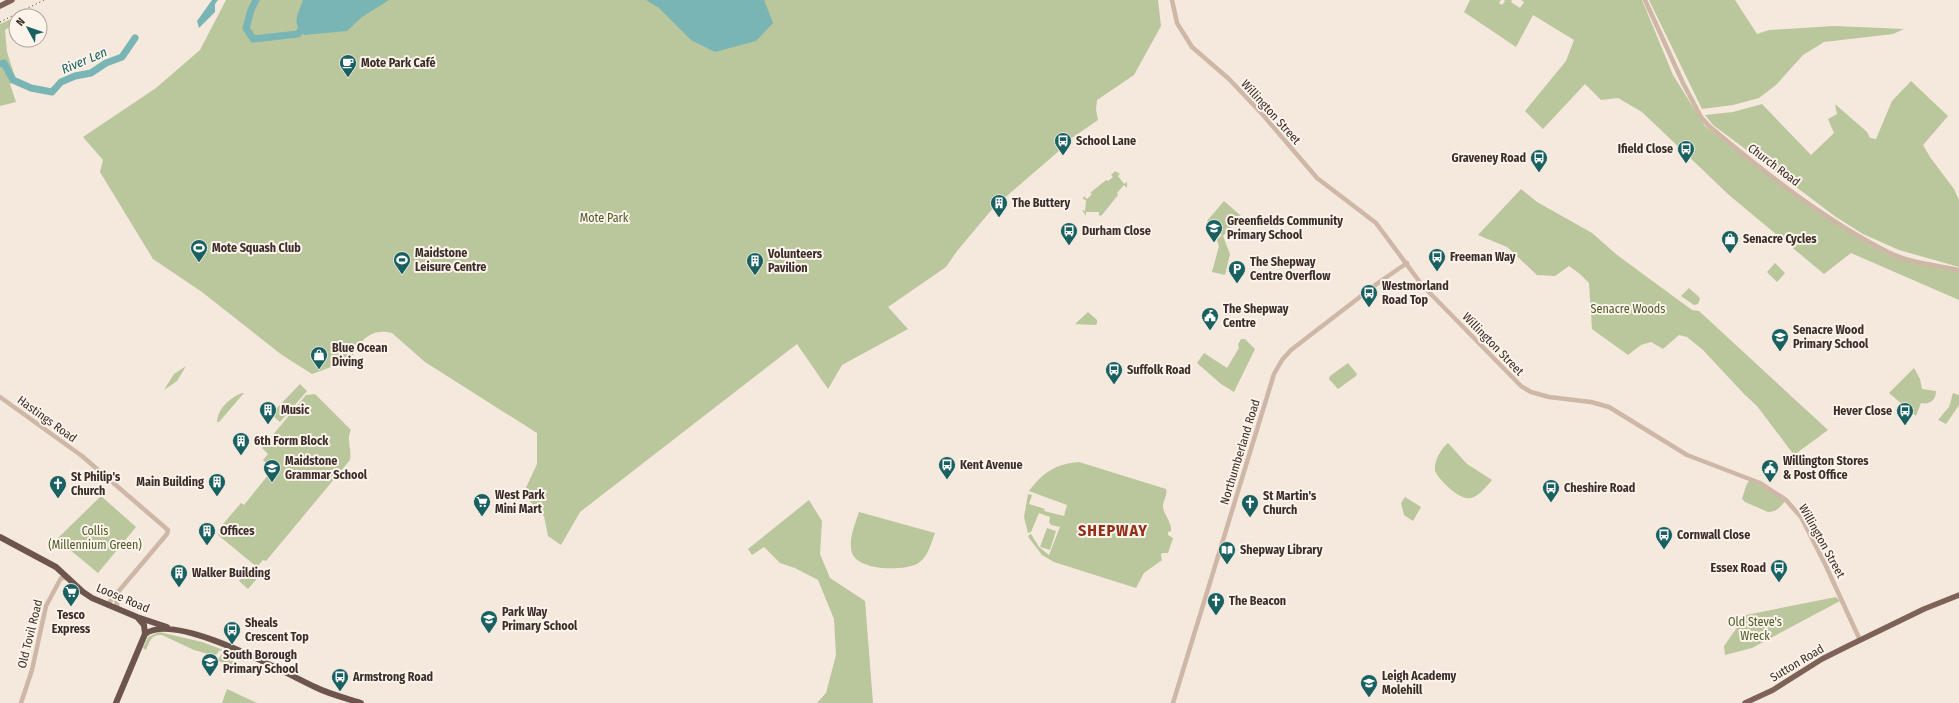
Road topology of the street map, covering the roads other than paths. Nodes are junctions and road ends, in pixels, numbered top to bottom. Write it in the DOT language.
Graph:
graph roads {
  1 [pos="12,0"];
  2 [pos="1172,0"];
  3 [pos="1645,0"];
  4 [pos="0,6"];
  5 [pos="1407,263"];
  6 [pos="1959,270"];
  7 [pos="0,397"];
  8 [pos="0,537"];
  9 [pos="68,578"];
  10 [pos="115,595"];
  11 [pos="1959,595"];
  12 [pos="107,605"];
  13 [pos="118,609"];
  14 [pos="137,617"];
  15 [pos="174,630"];
  16 [pos="145,634"];
  17 [pos="1860,640"];
  18 [pos="21,703"];
  19 [pos="116,703"];
  20 [pos="361,703"];
  21 [pos="1173,703"];
  22 [pos="1745,703"];
  1 -- 4 [label="main road"];
  2 -- 5 [label="street, Willington Street"];
  3 -- 6 [label="street, Church Road"];
  5 -- 17 [label="street, Willington Street"];
  5 -- 21 [label="street, Northumberland Road"];
  7 -- 10 [label="street, Hastings Road"];
  8 -- 9 [label="highway, Loose Road"];
  9 -- 12 [label="highway, Loose Road"];
  9 -- 18 [label="street, Old Tovil Road"];
  10 -- 12 [label="street"];
  10 -- 13 [label="street"];
  11 -- 17 [label="main road, Sutton Road"];
  12 -- 13 [label="highway, Loose Road"];
  13 -- 14 [label="highway, Loose Road"];
  14 -- 15 [label="highway, Loose Road"];
  14 -- 16 [label="highway"];
  15 -- 16 [label="highway, Loose Road"];
  15 -- 20 [label="highway, Loose Road"];
  16 -- 19 [label="highway"];
  17 -- 22 [label="main road, Sutton Road"];
}
